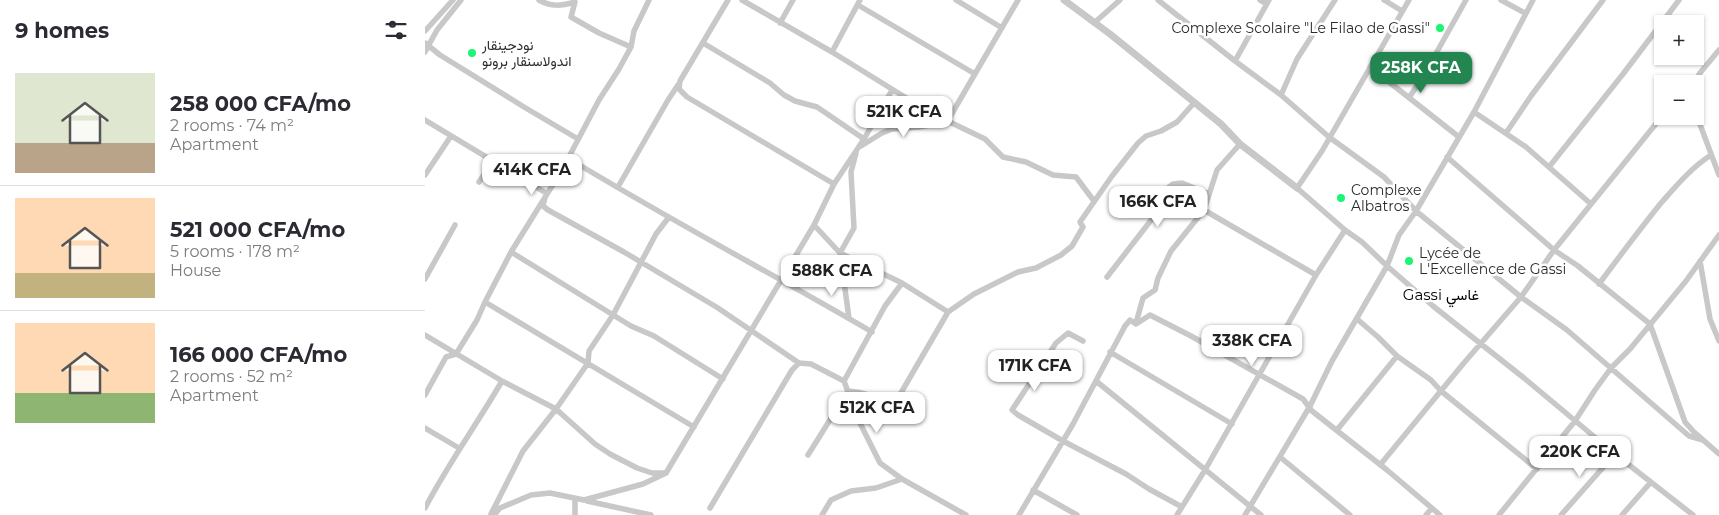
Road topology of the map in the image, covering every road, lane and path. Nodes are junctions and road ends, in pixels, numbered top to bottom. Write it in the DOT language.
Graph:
graph roads {
  1 [pos="453,0"];
  2 [pos="461,0"];
  3 [pos="539,0"];
  4 [pos="649,0"];
  5 [pos="728,0"];
  6 [pos="742,0"];
  7 [pos="793,0"];
  8 [pos="956,0"];
  9 [pos="1018,0"];
  10 [pos="1064,0"];
  11 [pos="1119,0"];
  12 [pos="1158,0"];
  13 [pos="1260,0"];
  14 [pos="1335,0"];
  15 [pos="1384,0"];
  16 [pos="1409,0"];
  17 [pos="1466,0"];
  18 [pos="1501,0"];
  19 [pos="1533,0"];
  20 [pos="1603,0"];
  21 [pos="1679,0"];
  22 [pos="575,1"];
  23 [pos="859,2"];
  24 [pos="1268,2"];
  25 [pos="1402,11"];
  26 [pos="1525,14"];
  27 [pos="780,22"];
  28 [pos="1094,23"];
  29 [pos="1002,28"];
  30 [pos="425,31"];
  31 [pos="703,43"];
  32 [pos="427,44"];
  33 [pos="631,47"];
  34 [pos="1719,50"];
  35 [pos="425,52"];
  36 [pos="833,52"];
  37 [pos="1235,61"];
  38 [pos="1370,67"];
  39 [pos="975,74"];
  40 [pos="1698,75"];
  41 [pos="678,86"];
  42 [pos="892,90"];
  43 [pos="1281,95"];
  44 [pos="1409,98"];
  45 [pos="1194,103"];
  46 [pos="1474,112"];
  47 [pos="425,120"];
  48 [pos="947,122"];
  49 [pos="1655,125"];
  50 [pos="1700,125"];
  51 [pos="1506,132"];
  52 [pos="451,136"];
  53 [pos="1329,137"];
  54 [pos="1459,137"];
  55 [pos="578,139"];
  56 [pos="864,139"];
  57 [pos="1241,144"];
  58 [pos="858,148"];
  59 [pos="1711,154"];
  60 [pos="1447,157"];
  61 [pos="568,158"];
  62 [pos="493,161"];
  63 [pos="1549,168"];
  64 [pos="425,174"];
  65 [pos="1719,175"];
  66 [pos="479,182"];
  67 [pos="834,184"];
  68 [pos="618,187"];
  69 [pos="1297,188"];
  70 [pos="546,193"];
  71 [pos="1209,194"];
  72 [pos="1094,201"];
  73 [pos="1591,204"];
  74 [pos="1204,210"];
  75 [pos="1416,211"];
  76 [pos="669,217"];
  77 [pos="455,225"];
  78 [pos="814,225"];
  79 [pos="1345,230"];
  80 [pos="1719,235"];
  81 [pos="1555,250"];
  82 [pos="511,252"];
  83 [pos="840,253"];
  84 [pos="1700,261"];
  85 [pos="640,262"];
  86 [pos="1387,266"];
  87 [pos="1316,275"];
  88 [pos="1107,278"];
  89 [pos="425,279"];
  90 [pos="782,279"];
  91 [pos="902,283"];
  92 [pos="1599,284"];
  93 [pos="1521,297"];
  94 [pos="485,302"];
  95 [pos="948,312"];
  96 [pos="613,315"];
  97 [pos="849,318"];
  98 [pos="1357,320"];
  99 [pos="1136,324"];
  100 [pos="1650,324"];
  101 [pos="752,330"];
  102 [pos="872,332"];
  103 [pos="425,335"];
  104 [pos="1083,341"];
  105 [pos="1719,341"];
  106 [pos="1481,343"];
  107 [pos="1110,352"];
  108 [pos="456,354"];
  109 [pos="1397,356"];
  110 [pos="588,363"];
  111 [pos="799,363"];
  112 [pos="1611,368"];
  113 [pos="1260,374"];
  114 [pos="723,378"];
  115 [pos="502,381"];
  116 [pos="844,381"];
  117 [pos="1096,382"];
  118 [pos="848,391"];
  119 [pos="1441,391"];
  120 [pos="425,395"];
  121 [pos="1309,406"];
  122 [pos="556,409"];
  123 [pos="1575,421"];
  124 [pos="1232,424"];
  125 [pos="694,427"];
  126 [pos="425,428"];
  127 [pos="1337,430"];
  128 [pos="1703,440"];
  129 [pos="1063,441"];
  130 [pos="459,448"];
  131 [pos="1615,454"];
  132 [pos="1719,454"];
  133 [pos="808,455"];
  134 [pos="1280,457"];
  135 [pos="1380,465"];
  136 [pos="1537,469"];
  137 [pos="1205,470"];
  138 [pos="666,473"];
  139 [pos="902,479"];
  140 [pos="1651,482"];
  141 [pos="1033,490"];
  142 [pos="575,499"];
  143 [pos="584,500"];
  144 [pos="1250,506"];
  145 [pos="1182,507"];
  146 [pos="425,508"];
  147 [pos="710,508"];
  148 [pos="1432,508"];
  149 [pos="956,513"];
  150 [pos="493,515"];
  151 [pos="575,515"];
  152 [pos="651,515"];
  153 [pos="822,515"];
  154 [pos="966,515"];
  155 [pos="1019,515"];
  156 [pos="1077,515"];
  157 [pos="1177,515"];
  158 [pos="1245,515"];
  159 [pos="1261,515"];
  160 [pos="1350,515"];
  161 [pos="1426,515"];
  162 [pos="1440,515"];
  163 [pos="1499,515"];
  164 [pos="1561,515"];
  165 [pos="1622,515"];
  166 [pos="1693,515"];
  1 -- 30 [label="street"];
  2 -- 32 [label="street"];
  3 -- 22 [label="street"];
  4 -- 33 [label="street"];
  5 -- 31 [label="street"];
  6 -- 27 [label="street"];
  7 -- 27 [label="street"];
  8 -- 29 [label="street"];
  9 -- 29 [label="street"];
  10 -- 28 [label="street"];
  11 -- 28 [label="street"];
  12 -- 37 [label="street"];
  13 -- 24 [label="street"];
  14 -- 43 [label="street"];
  15 -- 25 [label="street"];
  16 -- 25 [label="street"];
  17 -- 44 [label="street"];
  18 -- 26 [label="street"];
  19 -- 26 [label="street"];
  20 -- 51 [label="street"];
  21 -- 63 [label="street"];
  22 -- 33 [label="street"];
  23 -- 36 [label="street"];
  23 -- 39 [label="street"];
  24 -- 37 [label="street"];
  25 -- 38 [label="street"];
  26 -- 46 [label="street"];
  27 -- 36 [label="street"];
  28 -- 45 [label="street"];
  29 -- 39 [label="street"];
  31 -- 41 [label="street"];
  31 -- 56 [label="street"];
  32 -- 35 [label="street"];
  32 -- 55 [label="street"];
  33 -- 55 [label="street"];
  34 -- 40 [label="street"];
  36 -- 42 [label="street"];
  37 -- 43 [label="street"];
  38 -- 44 [label="street"];
  38 -- 53 [label="street"];
  39 -- 48 [label="street"];
  41 -- 67 [label="street"];
  41 -- 68 [label="street"];
  42 -- 48 [label="street"];
  42 -- 56 [label="street"];
  43 -- 53 [label="street"];
  44 -- 54 [label="street"];
  45 -- 57 [label="street"];
  45 -- 72 [label="street"];
  46 -- 51 [label="street"];
  46 -- 54 [label="street"];
  47 -- 52 [label="street"];
  48 -- 58 [label="street"];
  48 -- 72 [label="street"];
  49 -- 73 [label="street"];
  50 -- 59 [label="street"];
  51 -- 63 [label="street"];
  52 -- 62 [label="street"];
  52 -- 64 [label="street"];
  53 -- 69 [label="street"];
  53 -- 75 [label="street"];
  54 -- 60 [label="street"];
  55 -- 61 [label="street"];
  56 -- 58 [label="street"];
  57 -- 69 [label="street"];
  57 -- 71 [label="street"];
  58 -- 67 [label="street"];
  58 -- 83 [label="street"];
  59 -- 65 [label="street"];
  59 -- 92 [label="street"];
  60 -- 75 [label="street"];
  60 -- 81 [label="street"];
  61 -- 68 [label="street"];
  61 -- 70 [label="street"];
  62 -- 66 [label="street"];
  62 -- 70 [label="street"];
  63 -- 73 [label="street"];
  67 -- 78 [label="street"];
  68 -- 76 [label="street"];
  69 -- 79 [label="street"];
  70 -- 82 [label="street"];
  70 -- 85 [label="street"];
  71 -- 74 [label="street"];
  71 -- 88 [label="street"];
  72 -- 95 [label="street"];
  73 -- 81 [label="street"];
  74 -- 87 [label="street"];
  74 -- 99 [label="street"];
  75 -- 86 [label="street"];
  75 -- 93 [label="street"];
  76 -- 85 [label="street"];
  76 -- 90 [label="street"];
  77 -- 89 [label="street"];
  78 -- 83 [label="street"];
  78 -- 90 [label="street"];
  79 -- 86 [label="street"];
  79 -- 87 [label="street"];
  80 -- 84 [label="street"];
  81 -- 92 [label="street"];
  81 -- 93 [label="street"];
  82 -- 94 [label="street"];
  82 -- 96 [label="street"];
  83 -- 91 [label="street"];
  83 -- 97 [label="street"];
  84 -- 100 [label="street"];
  84 -- 105 [label="street"];
  85 -- 96 [label="street"];
  85 -- 101 [label="street"];
  86 -- 98 [label="street"];
  86 -- 106 [label="street"];
  87 -- 113 [label="street"];
  90 -- 97 [label="street"];
  90 -- 101 [label="street"];
  91 -- 95 [label="street"];
  91 -- 102 [label="street"];
  92 -- 100 [label="street"];
  93 -- 106 [label="street"];
  93 -- 112 [label="street"];
  94 -- 108 [label="street"];
  94 -- 110 [label="street"];
  95 -- 118 [label="street"];
  96 -- 110 [label="street"];
  96 -- 114 [label="street"];
  97 -- 102 [label="street"];
  98 -- 109 [label="street"];
  98 -- 121 [label="street"];
  99 -- 107 [label="street"];
  99 -- 113 [label="street"];
  100 -- 112 [label="street"];
  100 -- 128 [label="street"];
  101 -- 111 [label="street"];
  101 -- 114 [label="street"];
  102 -- 116 [label="street"];
  103 -- 108 [label="street"];
  104 -- 129 [label="street"];
  106 -- 119 [label="street"];
  106 -- 123 [label="street"];
  107 -- 117 [label="street"];
  107 -- 124 [label="street"];
  108 -- 115 [label="street"];
  108 -- 120 [label="street"];
  109 -- 119 [label="street"];
  109 -- 127 [label="street"];
  110 -- 122 [label="street"];
  110 -- 125 [label="street"];
  111 -- 116 [label="street"];
  111 -- 147 [label="street"];
  112 -- 123 [label="street"];
  112 -- 128 [label="street"];
  113 -- 121 [label="street"];
  113 -- 124 [label="street"];
  114 -- 125 [label="street"];
  115 -- 122 [label="street"];
  115 -- 130 [label="street"];
  116 -- 118 [label="street"];
  117 -- 129 [label="street"];
  117 -- 137 [label="street"];
  118 -- 133 [label="street"];
  118 -- 139 [label="street"];
  119 -- 135 [label="street"];
  119 -- 136 [label="street"];
  121 -- 127 [label="street"];
  121 -- 134 [label="street"];
  122 -- 138 [label="street"];
  122 -- 150 [label="street"];
  123 -- 131 [label="street"];
  123 -- 136 [label="street"];
  124 -- 137 [label="street"];
  125 -- 138 [label="street"];
  126 -- 130 [label="street"];
  127 -- 135 [label="street"];
  128 -- 132 [label="street"];
  129 -- 141 [label="street"];
  129 -- 145 [label="street"];
  130 -- 146 [label="street"];
  131 -- 140 [label="street"];
  131 -- 164 [label="street"];
  134 -- 144 [label="street"];
  134 -- 160 [label="street"];
  135 -- 148 [label="street"];
  136 -- 163 [label="street"];
  137 -- 144 [label="street"];
  137 -- 145 [label="street"];
  138 -- 143 [label="street"];
  139 -- 149 [label="street"];
  139 -- 153 [label="street"];
  140 -- 165 [label="street"];
  140 -- 166 [label="street"];
  141 -- 155 [label="street"];
  141 -- 156 [label="street"];
  142 -- 143 [label="street"];
  142 -- 150 [label="street"];
  142 -- 151 [label="street"];
  143 -- 152 [label="street"];
  144 -- 158 [label="street"];
  144 -- 159 [label="street"];
  145 -- 157 [label="street"];
  148 -- 161 [label="street"];
  148 -- 162 [label="street"];
  149 -- 154 [label="street"];
}
